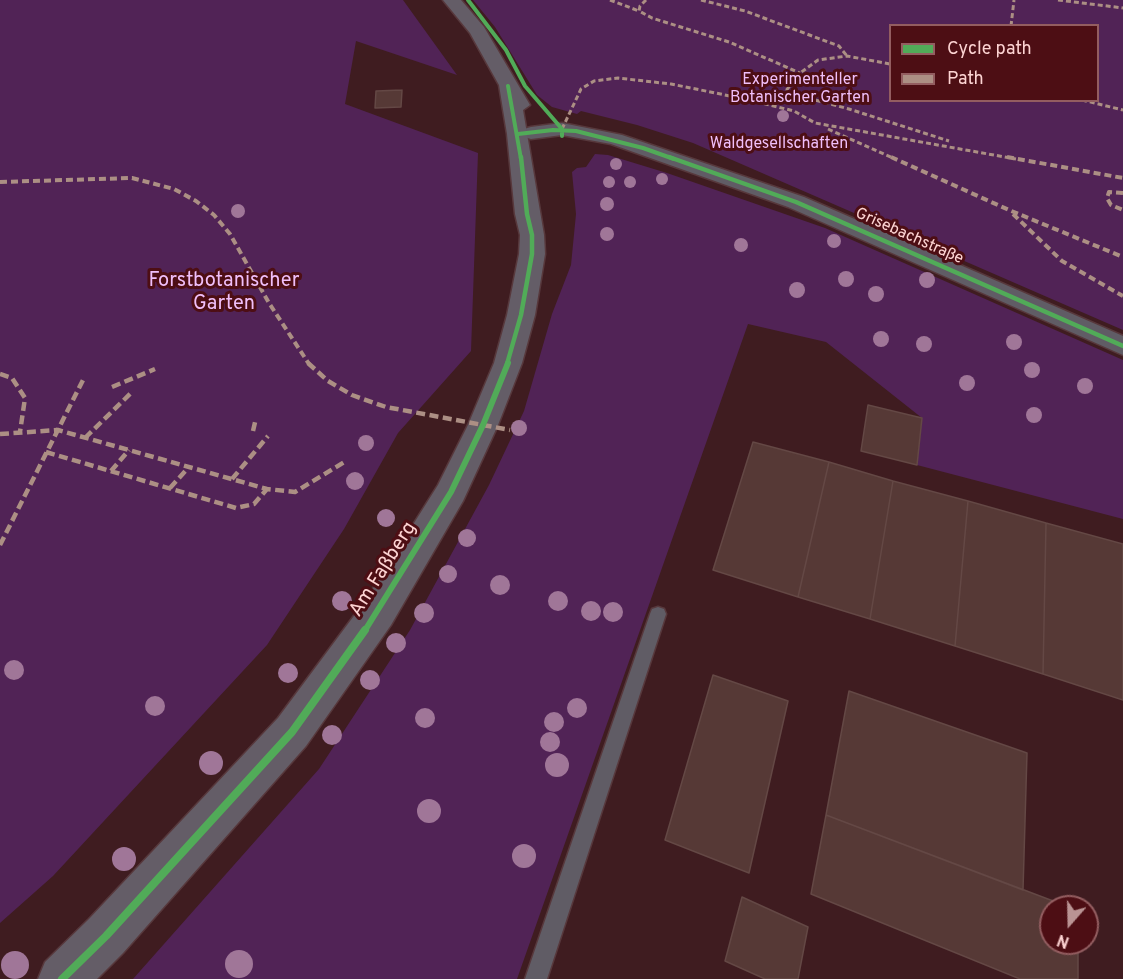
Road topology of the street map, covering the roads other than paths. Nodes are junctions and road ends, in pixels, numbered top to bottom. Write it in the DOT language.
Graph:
graph roads {
  1 [pos="452,0"];
  2 [pos="524,133"];
  3 [pos="1123,346"];
  4 [pos="658,614"];
  5 [pos="62,979"];
  6 [pos="536,979"];
  1 -- 2 [label="street, Am Faßberg"];
  2 -- 3 [label="street, Grisebachstraße"];
  2 -- 5 [label="street, Am Faßberg"];
  4 -- 6 [label="lane"];
}
